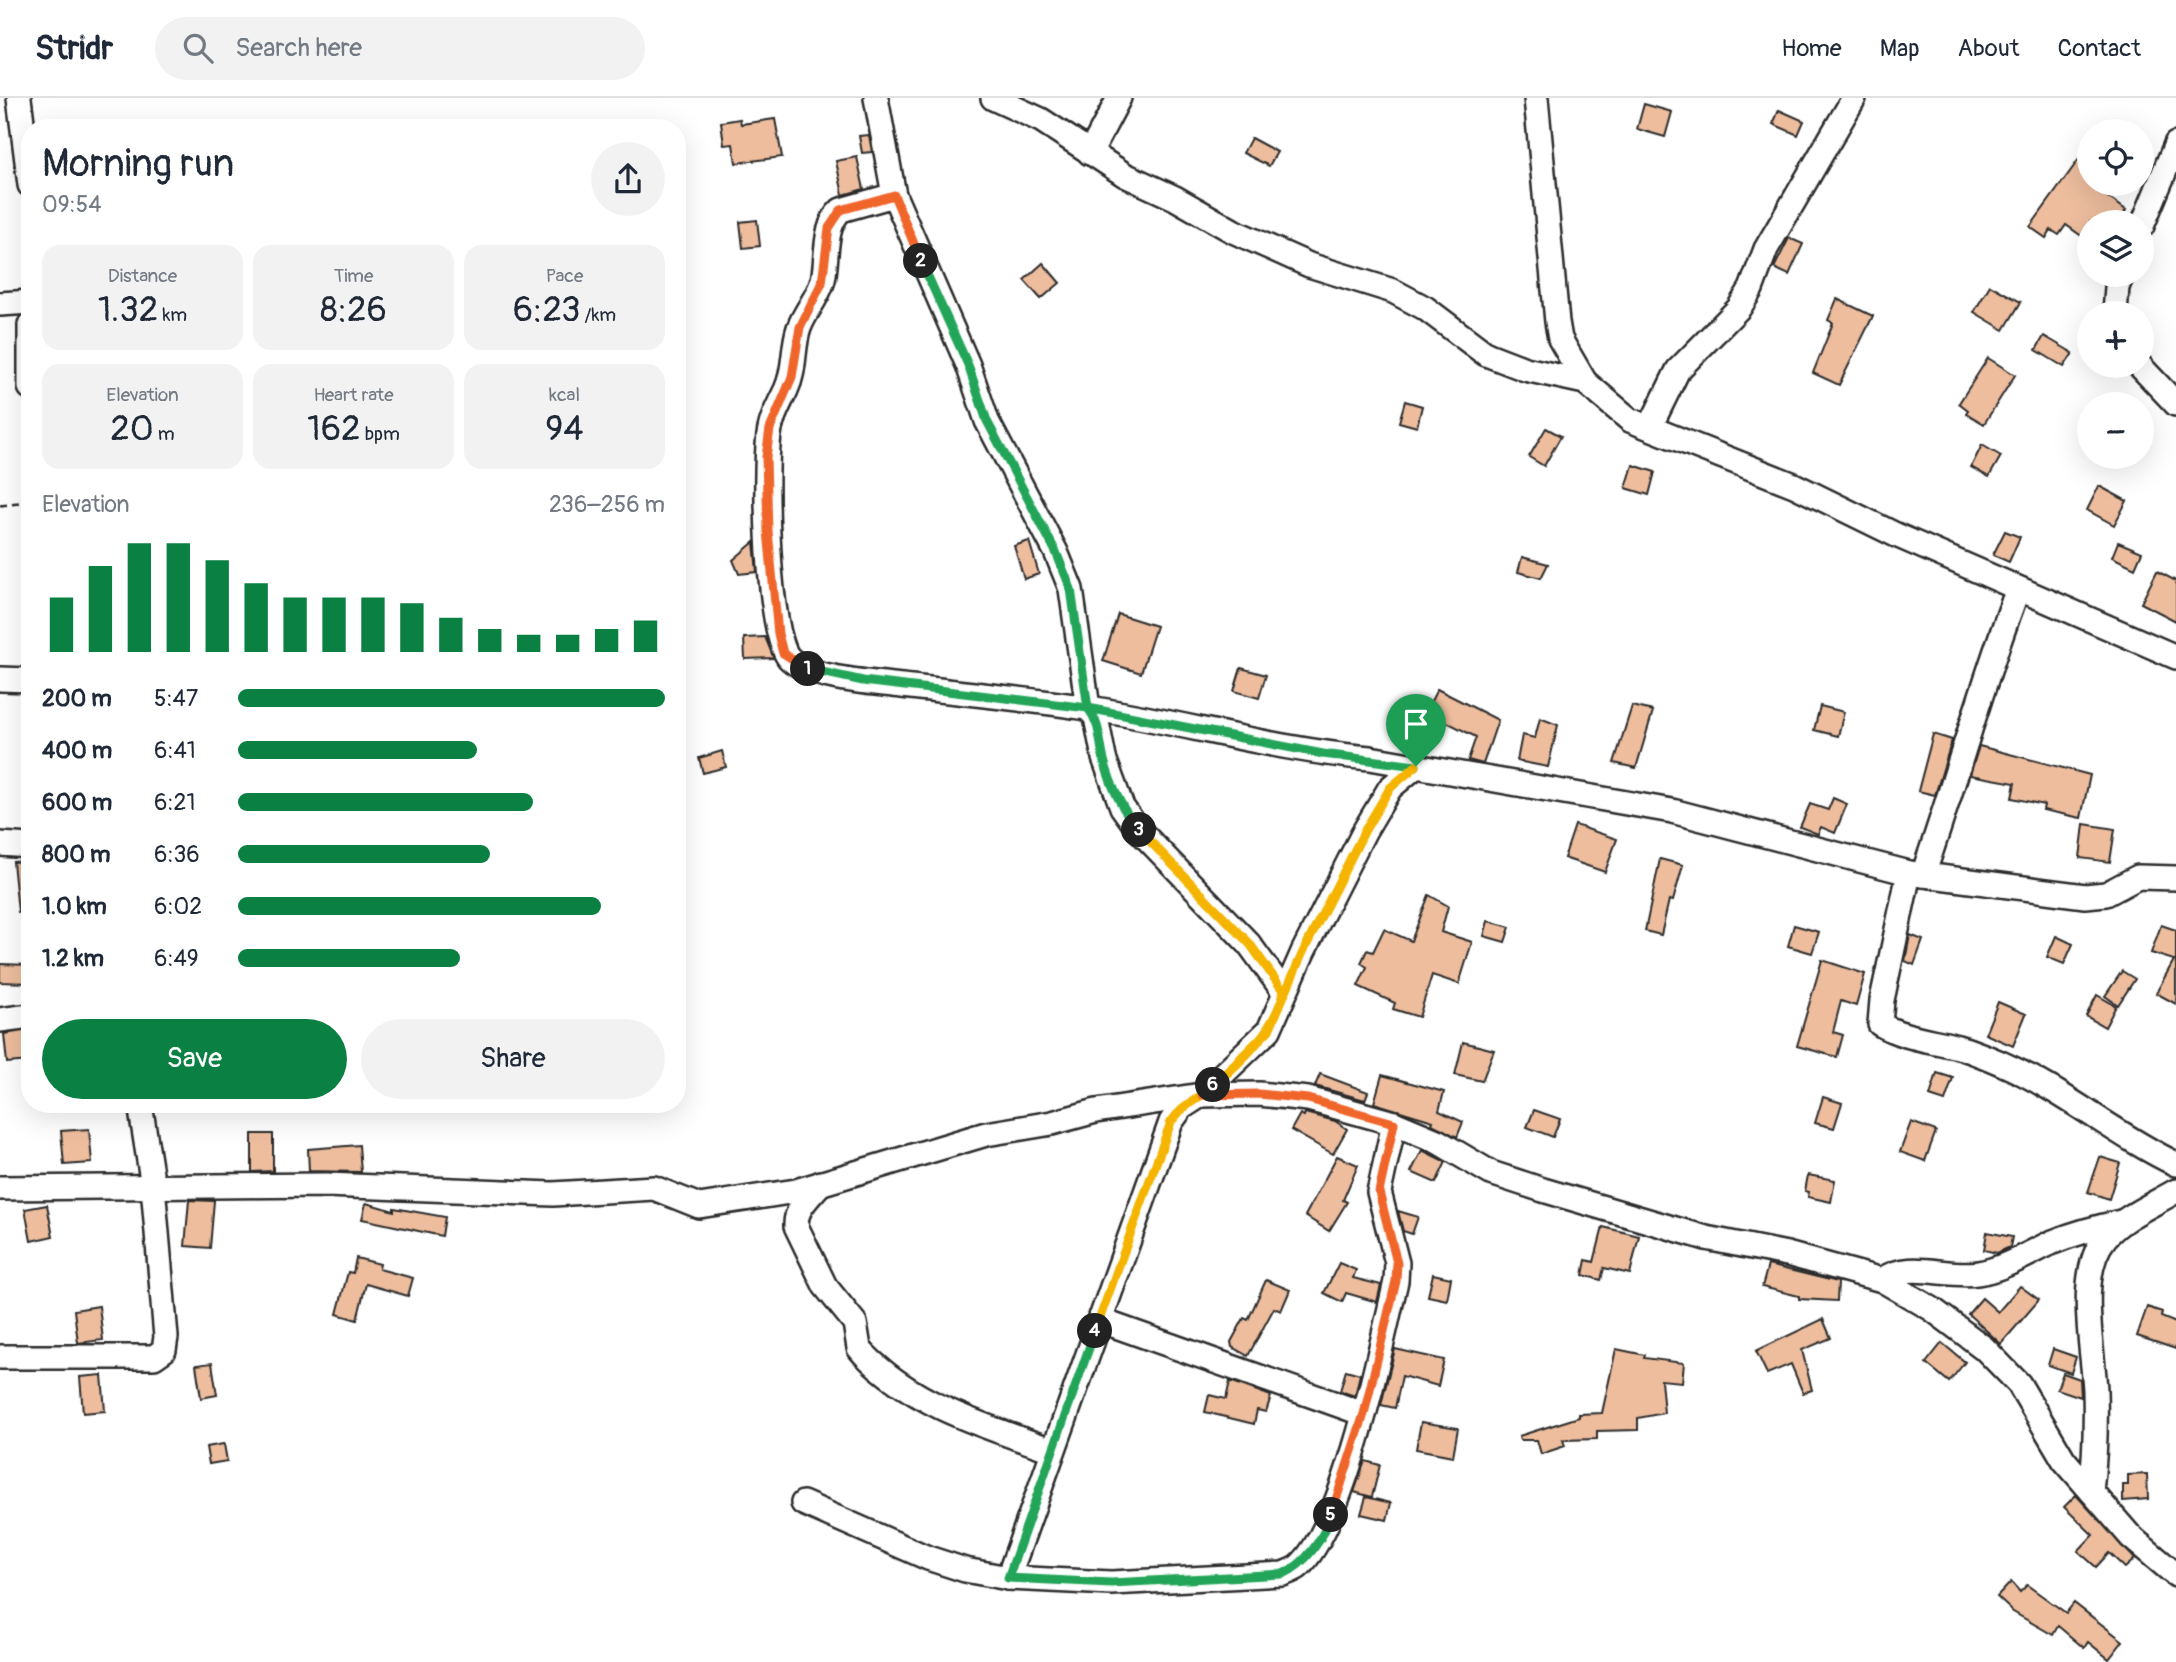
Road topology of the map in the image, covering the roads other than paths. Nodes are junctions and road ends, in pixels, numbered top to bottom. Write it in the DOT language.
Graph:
graph roads {
  1 [pos="19,98"];
  2 [pos="876,98"];
  3 [pos="993,98"];
  4 [pos="1119,98"];
  5 [pos="1536,98"];
  6 [pos="1854,98"];
  7 [pos="22,119"];
  8 [pos="2176,144"];
  9 [pos="1090,153"];
  10 [pos="894,195"];
  11 [pos="2149,210"];
  12 [pos="21,303"];
  13 [pos="0,304"];
  14 [pos="2151,378"];
  15 [pos="1585,382"];
  16 [pos="2176,404"];
  17 [pos="1650,427"];
  18 [pos="2018,589"];
  19 [pos="2176,657"];
  20 [pos="0,680"];
  21 [pos="21,680"];
  22 [pos="1088,708"];
  23 [pos="1416,766"];
  24 [pos="0,845"];
  25 [pos="21,846"];
  26 [pos="1916,874"];
  27 [pos="2176,878"];
  28 [pos="1284,992"];
  29 [pos="21,1017"];
  30 [pos="0,1020"];
  31 [pos="1202,1095"];
  32 [pos="142,1113"];
  33 [pos="1394,1123"];
  34 [pos="2176,1164"];
  35 [pos="821,1183"];
  36 [pos="153,1186"];
  37 [pos="0,1188"];
  38 [pos="2176,1191"];
  39 [pos="2127,1221"];
  40 [pos="1882,1280"];
  41 [pos="1099,1320"];
  42 [pos="0,1357"];
  43 [pos="1364,1414"];
  44 [pos="1052,1450"];
  45 [pos="2091,1492"];
  46 [pos="803,1503"];
  47 [pos="2176,1575"];
  48 [pos="1008,1578"];
  1 -- 7 [label="street"];
  2 -- 10 [label="street"];
  3 -- 9 [label="street"];
  4 -- 9 [label="street"];
  5 -- 15 [label="street"];
  6 -- 17 [label="street"];
  8 -- 11 [label="street"];
  9 -- 15 [label="street"];
  10 -- 22 [label="street"];
  10 -- 22 [label="street"];
  12 -- 13 [label="street"];
  14 -- 16 [label="street"];
  15 -- 17 [label="street"];
  17 -- 18 [label="street"];
  18 -- 19 [label="street"];
  18 -- 26 [label="street"];
  20 -- 21 [label="street"];
  22 -- 23 [label="street"];
  22 -- 28 [label="street"];
  23 -- 26 [label="street"];
  23 -- 28 [label="street"];
  24 -- 25 [label="street"];
  26 -- 27 [label="street"];
  26 -- 34 [label="street"];
  28 -- 31 [label="street"];
  29 -- 30 [label="street"];
  31 -- 33 [label="street"];
  31 -- 35 [label="street"];
  31 -- 41 [label="street"];
  32 -- 36 [label="street"];
  33 -- 40 [label="street"];
  33 -- 43 [label="street"];
  35 -- 36 [label="street"];
  35 -- 44 [label="street"];
  36 -- 37 [label="street"];
  36 -- 42 [label="street"];
  38 -- 39 [label="street"];
  39 -- 40 [label="street"];
  39 -- 45 [label="street"];
  40 -- 45 [label="street"];
  41 -- 43 [label="street"];
  41 -- 44 [label="street"];
  43 -- 48 [label="street"];
  44 -- 48 [label="street"];
  45 -- 47 [label="street"];
  46 -- 48 [label="street"];
}
